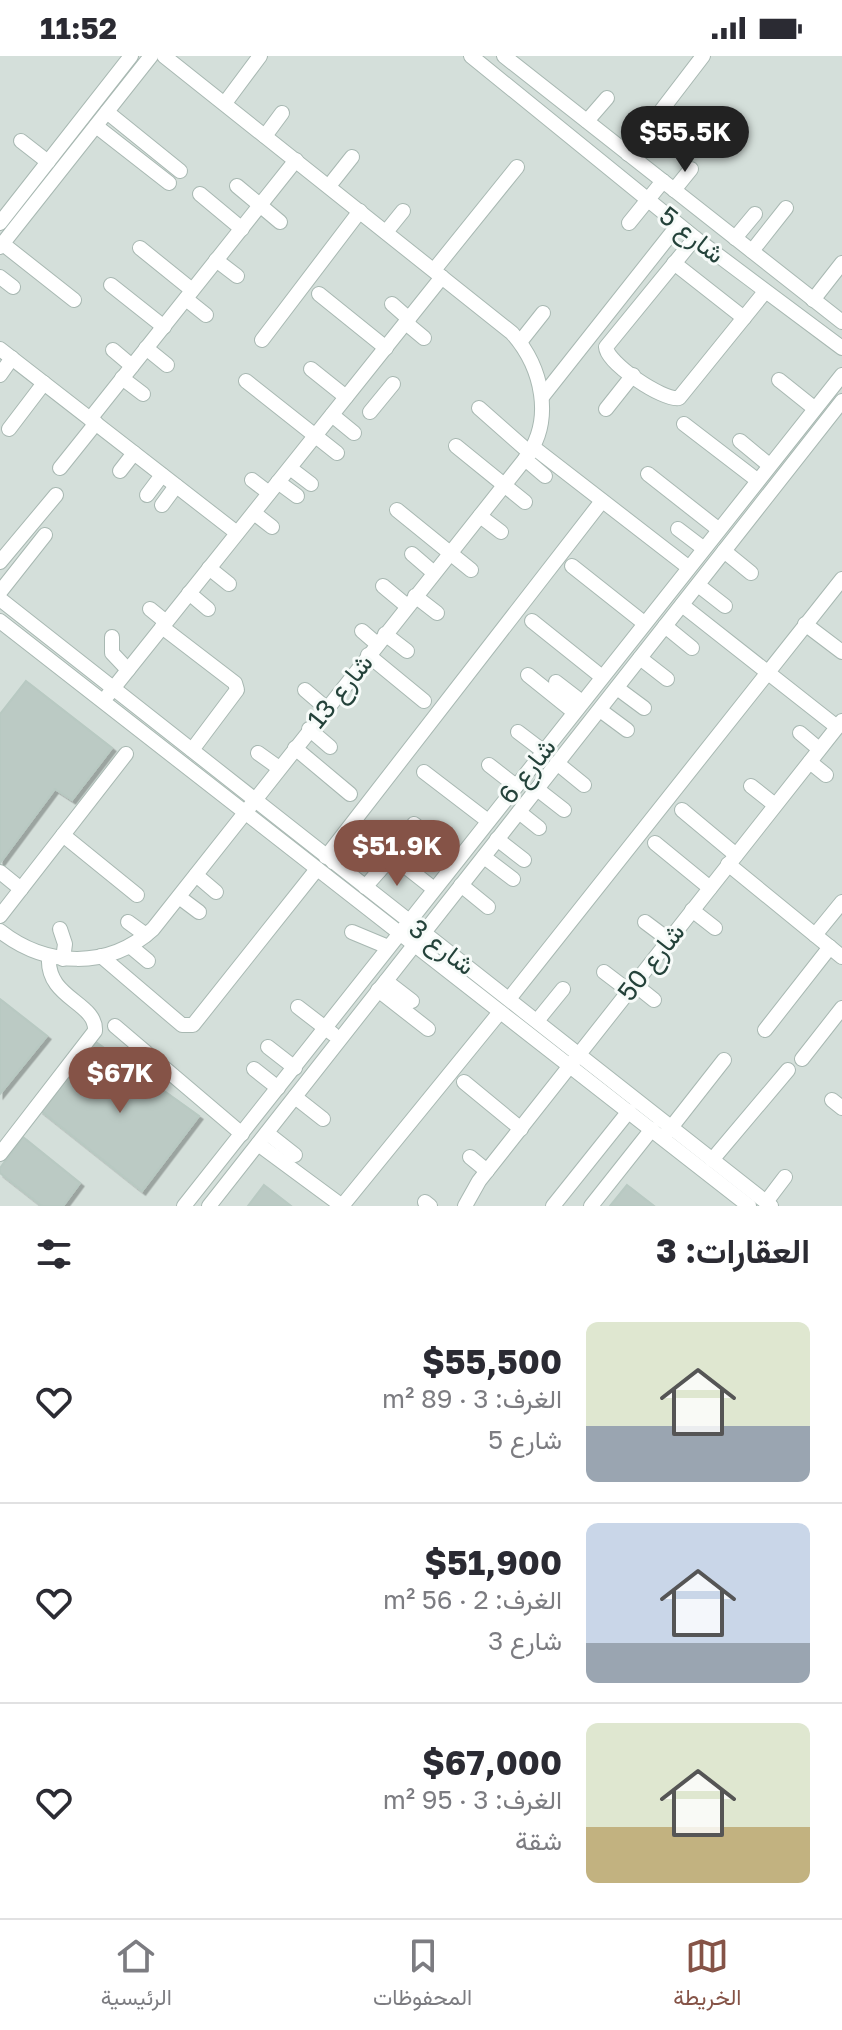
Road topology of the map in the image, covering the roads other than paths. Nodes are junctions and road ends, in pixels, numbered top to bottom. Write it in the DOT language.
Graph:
graph roads {
  1 [pos="131,56"];
  2 [pos="151,56"];
  3 [pos="164,56"];
  4 [pos="260,56"];
  5 [pos="471,56"];
  6 [pos="504,56"];
  7 [pos="703,56"];
  8 [pos="607,98"];
  9 [pos="225,103"];
  10 [pos="107,112"];
  11 [pos="282,113"];
  12 [pos="587,121"];
  13 [pos="96,126"];
  14 [pos="265,136"];
  15 [pos="21,141"];
  16 [pos="628,154"];
  17 [pos="352,157"];
  18 [pos="296,160"];
  19 [pos="48,162"];
  20 [pos="517,167"];
  21 [pos="691,169"];
  22 [pos="180,171"];
  23 [pos="169,183"];
  24 [pos="237,186"];
  25 [pos="329,186"];
  26 [pos="668,186"];
  27 [pos="200,194"];
  28 [pos="647,200"];
  29 [pos="260,205"];
  30 [pos="786,208"];
  31 [pos="360,211"];
  32 [pos="403,211"];
  33 [pos="755,214"];
  34 [pos="280,222"];
  35 [pos="0,223"];
  36 [pos="629,223"];
  37 [pos="678,225"];
  38 [pos="242,229"];
  39 [pos="386,232"];
  40 [pos="695,238"];
  41 [pos="735,238"];
  42 [pos="1,246"];
  43 [pos="140,248"];
  44 [pos="752,251"];
  45 [pos="216,260"];
  46 [pos="674,263"];
  47 [pos="842,263"];
  48 [pos="438,274"];
  49 [pos="237,276"];
  50 [pos="0,277"];
  51 [pos="111,285"];
  52 [pos="13,287"];
  53 [pos="764,293"];
  54 [pos="319,294"];
  55 [pos="189,295"];
  56 [pos="74,300"];
  57 [pos="813,300"];
  58 [pos="392,304"];
  59 [pos="543,313"];
  60 [pos="206,315"];
  61 [pos="744,318"];
  62 [pos="407,321"];
  63 [pos="842,322"];
  64 [pos="164,327"];
  65 [pos="424,338"];
  66 [pos="262,340"];
  67 [pos="520,342"];
  68 [pos="146,348"];
  69 [pos="386,348"];
  70 [pos="842,348"];
  71 [pos="113,350"];
  72 [pos="6,353"];
  73 [pos="167,365"];
  74 [pos="132,366"];
  75 [pos="311,369"];
  76 [pos="369,369"];
  77 [pos="0,375"];
  78 [pos="633,375"];
  79 [pos="842,375"];
  80 [pos="122,378"];
  81 [pos="779,380"];
  82 [pos="246,381"];
  83 [pos="44,383"];
  84 [pos="143,394"];
  85 [pos="349,394"];
  86 [pos="542,397"];
  87 [pos="842,401"];
  88 [pos="479,408"];
  89 [pos="814,408"];
  90 [pos="606,409"];
  91 [pos="332,415"];
  92 [pos="93,421"];
  93 [pos="684,424"];
  94 [pos="9,429"];
  95 [pos="354,433"];
  96 [pos="315,435"];
  97 [pos="740,441"];
  98 [pos="456,446"];
  99 [pos="134,453"];
  100 [pos="337,453"];
  101 [pos="530,453"];
  102 [pos="769,465"];
  103 [pos="60,468"];
  104 [pos="290,468"];
  105 [pos="120,471"];
  106 [pos="648,474"];
  107 [pos="162,475"];
  108 [pos="545,476"];
  109 [pos="252,480"];
  110 [pos="757,480"];
  111 [pos="311,484"];
  112 [pos="176,486"];
  113 [pos="504,486"];
  114 [pos="274,488"];
  115 [pos="56,495"];
  116 [pos="147,495"];
  117 [pos="297,496"];
  118 [pos="602,501"];
  119 [pos="525,502"];
  120 [pos="162,505"];
  121 [pos="397,510"];
  122 [pos="254,513"];
  123 [pos="480,516"];
  124 [pos="272,527"];
  125 [pos="678,529"];
  126 [pos="718,529"];
  127 [pos="501,532"];
  128 [pos="237,533"];
  129 [pos="45,535"];
  130 [pos="703,548"];
  131 [pos="724,551"];
  132 [pos="412,554"];
  133 [pos="0,562"];
  134 [pos="442,563"];
  135 [pos="572,566"];
  136 [pos="688,567"];
  137 [pos="209,568"];
  138 [pos="751,573"];
  139 [pos="468,574"];
  140 [pos="842,579"];
  141 [pos="229,584"];
  142 [pos="698,585"];
  143 [pos="383,586"];
  144 [pos="0,592"];
  145 [pos="189,593"];
  146 [pos="0,599"];
  147 [pos="411,602"];
  148 [pos="682,605"];
  149 [pos="725,606"];
  150 [pos="150,609"];
  151 [pos="208,609"];
  152 [pos="434,616"];
  153 [pos="0,621"];
  154 [pos="532,621"];
  155 [pos="644,623"];
  156 [pos="164,624"];
  157 [pos="805,624"];
  158 [pos="665,626"];
  159 [pos="362,631"];
  160 [pos="112,637"];
  161 [pos="377,644"];
  162 [pos="692,648"];
  163 [pos="407,651"];
  164 [pos="842,652"];
  165 [pos="640,658"];
  166 [pos="128,670"];
  167 [pos="767,670"];
  168 [pos="528,675"];
  169 [pos="602,677"];
  170 [pos="667,679"];
  171 [pos="556,682"];
  172 [pos="113,688"];
  173 [pos="617,688"];
  174 [pos="305,690"];
  175 [pos="104,700"];
  176 [pos="424,701"];
  177 [pos="578,707"];
  178 [pos="326,708"];
  179 [pos="644,708"];
  180 [pos="600,710"];
  181 [pos="840,724"];
  182 [pos="309,729"];
  183 [pos="627,730"];
  184 [pos="518,732"];
  185 [pos="800,733"];
  186 [pos="330,747"];
  187 [pos="295,748"];
  188 [pos="819,749"];
  189 [pos="192,750"];
  190 [pos="543,751"];
  191 [pos="258,753"];
  192 [pos="126,754"];
  193 [pos="810,762"];
  194 [pos="557,763"];
  195 [pos="489,765"];
  196 [pos="279,768"];
  197 [pos="424,772"];
  198 [pos="826,775"];
  199 [pos="584,785"];
  200 [pos="516,786"];
  201 [pos="751,786"];
  202 [pos="537,789"];
  203 [pos="350,794"];
  204 [pos="254,799"];
  205 [pos="775,805"];
  206 [pos="684,807"];
  207 [pos="564,810"];
  208 [pos="245,811"];
  209 [pos="519,812"];
  210 [pos="488,821"];
  211 [pos="414,824"];
  212 [pos="539,828"];
  213 [pos="63,835"];
  214 [pos="497,839"];
  215 [pos="655,843"];
  216 [pos="735,856"];
  217 [pos="484,857"];
  218 [pos="458,858"];
  219 [pos="524,860"];
  220 [pos="326,863"];
  221 [pos="379,871"];
  222 [pos="0,872"];
  223 [pos="196,875"];
  224 [pos="513,879"];
  225 [pos="461,885"];
  226 [pos="365,887"];
  227 [pos="710,888"];
  228 [pos="21,889"];
  229 [pos="434,889"];
  230 [pos="216,892"];
  231 [pos="137,895"];
  232 [pos="179,897"];
  233 [pos="842,902"];
  234 [pos="488,907"];
  235 [pos="692,910"];
  236 [pos="199,912"];
  237 [pos="0,916"];
  238 [pos="128,922"];
  239 [pos="645,922"];
  240 [pos="404,928"];
  241 [pos="715,928"];
  242 [pos="60,929"];
  243 [pos="0,931"];
  244 [pos="352,932"];
  245 [pos="146,935"];
  246 [pos="815,935"];
  247 [pos="418,939"];
  248 [pos="669,940"];
  249 [pos="130,946"];
  250 [pos="388,947"];
  251 [pos="830,947"];
  252 [pos="101,956"];
  253 [pos="842,957"];
  254 [pos="56,958"];
  255 [pos="148,961"];
  256 [pos="604,972"];
  257 [pos="382,985"];
  258 [pos="631,988"];
  259 [pos="563,989"];
  260 [pos="509,999"];
  261 [pos="654,1000"];
  262 [pos="412,1001"];
  263 [pos="298,1007"];
  264 [pos="842,1008"];
  265 [pos="500,1012"];
  266 [pos="537,1021"];
  267 [pos="115,1026"];
  268 [pos="326,1029"];
  269 [pos="428,1029"];
  270 [pos="765,1030"];
  271 [pos="339,1039"];
  272 [pos="268,1047"];
  273 [pos="802,1059"];
  274 [pos="574,1060"];
  275 [pos="724,1060"];
  276 [pos="295,1068"];
  277 [pos="254,1069"];
  278 [pos="788,1070"];
  279 [pos="464,1082"];
  280 [pos="278,1088"];
  281 [pos="295,1097"];
  282 [pos="629,1111"];
  283 [pos="323,1119"];
  284 [pos="521,1129"];
  285 [pos="662,1131"];
  286 [pos="242,1134"];
  287 [pos="262,1139"];
  288 [pos="0,1154"];
  289 [pos="295,1155"];
  290 [pos="470,1157"];
  291 [pos="712,1160"];
  292 [pos="487,1171"];
  293 [pos="785,1177"];
  294 [pos="768,1204"];
  295 [pos="184,1206"];
  296 [pos="209,1206"];
  297 [pos="465,1206"];
  298 [pos="553,1206"];
  299 [pos="591,1206"];
  300 [pos="749,1206"];
  1 -- 19 [label="street"];
  2 -- 10 [label="street"];
  3 -- 9 [label="street"];
  4 -- 9 [label="street"];
  5 -- 28 [label="street, شارع 5"];
  6 -- 12 [label="street, شارع 5"];
  7 -- 16 [label="street"];
  8 -- 12 [label="street"];
  9 -- 14 [label="street"];
  10 -- 13 [label="street"];
  10 -- 22 [label="street"];
  11 -- 14 [label="street"];
  12 -- 16 [label="street, شارع 5"];
  13 -- 23 [label="street"];
  13 -- 42 [label="street"];
  14 -- 18 [label="street"];
  15 -- 19 [label="street"];
  16 -- 26 [label="street, شارع 5"];
  17 -- 25 [label="street"];
  18 -- 25 [label="street"];
  18 -- 29 [label="street"];
  19 -- 35 [label="street"];
  20 -- 48 [label="street"];
  21 -- 26 [label="street"];
  24 -- 29 [label="street"];
  25 -- 31 [label="street"];
  26 -- 28 [label="street"];
  26 -- 41 [label="street, شارع 5"];
  27 -- 38 [label="street"];
  28 -- 36 [label="street"];
  28 -- 37 [label="street, شارع 5"];
  29 -- 34 [label="street"];
  29 -- 38 [label="street"];
  30 -- 44 [label="street"];
  31 -- 39 [label="street"];
  31 -- 66 [label="street"];
  32 -- 39 [label="street"];
  33 -- 41 [label="street"];
  37 -- 40 [label="street, شارع 5"];
  37 -- 86 [label="street"];
  38 -- 45 [label="street"];
  39 -- 48 [label="street"];
  40 -- 46 [label="street"];
  40 -- 53 [label="street, شارع 5"];
  41 -- 44 [label="street, شارع 5"];
  42 -- 56 [label="street"];
  43 -- 55 [label="street"];
  44 -- 57 [label="street, شارع 5"];
  45 -- 49 [label="street"];
  45 -- 55 [label="street"];
  46 -- 61 [label="street"];
  46 -- 78 [label="street"];
  47 -- 57 [label="street"];
  48 -- 62 [label="street"];
  48 -- 67 [label="street"];
  50 -- 52 [label="street"];
  51 -- 64 [label="street"];
  53 -- 61 [label="street"];
  53 -- 70 [label="street, شارع 5"];
  54 -- 69 [label="street"];
  55 -- 60 [label="street"];
  55 -- 64 [label="street"];
  57 -- 63 [label="street, شارع 5"];
  58 -- 62 [label="street"];
  59 -- 67 [label="street"];
  61 -- 78 [label="street"];
  62 -- 65 [label="street"];
  62 -- 69 [label="street"];
  64 -- 68 [label="street"];
  67 -- 86 [label="street"];
  68 -- 73 [label="street"];
  68 -- 74 [label="street"];
  69 -- 76 [label="street"];
  71 -- 74 [label="street"];
  72 -- 77 [label="street"];
  72 -- 83 [label="street"];
  74 -- 80 [label="street"];
  75 -- 85 [label="street"];
  76 -- 85 [label="street"];
  76 -- 85 [label="street"];
  78 -- 90 [label="street"];
  79 -- 89 [label="street, شارع 6"];
  80 -- 84 [label="street"];
  80 -- 92 [label="street"];
  81 -- 89 [label="street"];
  82 -- 96 [label="street"];
  83 -- 92 [label="street"];
  83 -- 94 [label="street"];
  85 -- 91 [label="street"];
  86 -- 101 [label="street, شارع 13"];
  87 -- 131 [label="street, شارع 6"];
  88 -- 101 [label="street"];
  89 -- 102 [label="street, شارع 6"];
  91 -- 95 [label="street"];
  91 -- 96 [label="street"];
  92 -- 99 [label="street"];
  92 -- 103 [label="street"];
  93 -- 110 [label="street"];
  96 -- 100 [label="street"];
  96 -- 104 [label="street"];
  97 -- 102 [label="street"];
  98 -- 113 [label="street"];
  99 -- 105 [label="street"];
  99 -- 107 [label="street"];
  101 -- 108 [label="street"];
  101 -- 113 [label="street, شارع 13"];
  101 -- 118 [label="street"];
  102 -- 110 [label="street, شارع 6"];
  104 -- 111 [label="street"];
  104 -- 114 [label="street"];
  106 -- 126 [label="street"];
  107 -- 112 [label="street"];
  107 -- 116 [label="street"];
  109 -- 114 [label="street"];
  110 -- 126 [label="street, شارع 6"];
  112 -- 120 [label="street"];
  112 -- 128 [label="street"];
  113 -- 119 [label="street"];
  113 -- 123 [label="street, شارع 13"];
  114 -- 117 [label="street"];
  114 -- 122 [label="street"];
  115 -- 133 [label="street"];
  118 -- 136 [label="street"];
  118 -- 220 [label="street"];
  121 -- 134 [label="street"];
  122 -- 124 [label="street"];
  122 -- 128 [label="street"];
  123 -- 127 [label="street"];
  123 -- 134 [label="street, شارع 13"];
  125 -- 130 [label="street"];
  126 -- 130 [label="street, شارع 6"];
  128 -- 137 [label="street"];
  129 -- 144 [label="street"];
  130 -- 136 [label="street, شارع 6"];
  131 -- 138 [label="street"];
  131 -- 142 [label="street, شارع 6"];
  132 -- 134 [label="street"];
  134 -- 139 [label="street"];
  134 -- 147 [label="street, شارع 13"];
  135 -- 155 [label="street"];
  136 -- 155 [label="street, شارع 6"];
  137 -- 141 [label="street"];
  137 -- 145 [label="street"];
  140 -- 157 [label="street"];
  142 -- 148 [label="street, شارع 6"];
  142 -- 149 [label="street"];
  143 -- 147 [label="street"];
  145 -- 151 [label="street"];
  145 -- 156 [label="street"];
  146 -- 172 [label="street, شارع 3"];
  147 -- 152 [label="street"];
  147 -- 161 [label="street, شارع 13"];
  148 -- 158 [label="street, شارع 6"];
  148 -- 167 [label="street"];
  150 -- 156 [label="street"];
  153 -- 175 [label="street, شارع 3"];
  154 -- 169 [label="street"];
  155 -- 169 [label="street, شارع 6"];
  156 -- 166 [label="street"];
  156 -- 189 [label="street"];
  157 -- 164 [label="street"];
  157 -- 167 [label="street"];
  158 -- 162 [label="street"];
  158 -- 165 [label="street, شارع 6"];
  159 -- 161 [label="street"];
  160 -- 166 [label="street"];
  161 -- 163 [label="street"];
  161 -- 176 [label="street"];
  161 -- 178 [label="street, شارع 13"];
  165 -- 170 [label="street"];
  165 -- 173 [label="street, شارع 6"];
  166 -- 172 [label="street"];
  167 -- 181 [label="street"];
  167 -- 260 [label="street"];
  168 -- 177 [label="street"];
  169 -- 177 [label="street, شارع 6"];
  171 -- 177 [label="street"];
  172 -- 175 [label="street"];
  172 -- 189 [label="street, شارع 3"];
  173 -- 179 [label="street"];
  173 -- 180 [label="street, شارع 6"];
  174 -- 178 [label="street"];
  175 -- 208 [label="street, شارع 3"];
  177 -- 190 [label="street, شارع 6"];
  178 -- 182 [label="street, شارع 13"];
  180 -- 183 [label="street"];
  180 -- 194 [label="street, شارع 6"];
  181 -- 188 [label="street, شارع 50"];
  182 -- 186 [label="street"];
  182 -- 187 [label="street, شارع 13"];
  184 -- 190 [label="street"];
  185 -- 188 [label="street"];
  187 -- 196 [label="street, شارع 13"];
  187 -- 203 [label="street"];
  188 -- 193 [label="street, شارع 50"];
  189 -- 204 [label="street, شارع 3"];
  190 -- 200 [label="street, شارع 6"];
  191 -- 196 [label="street"];
  192 -- 213 [label="street"];
  193 -- 198 [label="street"];
  193 -- 205 [label="street, شارع 50"];
  194 -- 199 [label="street"];
  194 -- 202 [label="street, شارع 6"];
  195 -- 200 [label="street"];
  196 -- 204 [label="street, شارع 13"];
  197 -- 210 [label="street"];
  200 -- 210 [label="street, شارع 6"];
  201 -- 205 [label="street"];
  202 -- 207 [label="street"];
  202 -- 209 [label="street, شارع 6"];
  204 -- 208 [label="street, شارع 13"];
  204 -- 220 [label="street, شارع 3"];
  205 -- 216 [label="street, شارع 50"];
  206 -- 216 [label="street"];
  208 -- 220 [label="street, شارع 3"];
  208 -- 223 [label="street, شارع 13"];
  209 -- 212 [label="street"];
  209 -- 214 [label="street, شارع 6"];
  210 -- 218 [label="street, شارع 6"];
  211 -- 218 [label="street"];
  213 -- 228 [label="street"];
  213 -- 231 [label="street"];
  214 -- 217 [label="street, شارع 6"];
  214 -- 219 [label="street"];
  215 -- 227 [label="street"];
  216 -- 227 [label="street, شارع 50"];
  216 -- 246 [label="street"];
  217 -- 224 [label="street"];
  217 -- 225 [label="street, شارع 6"];
  218 -- 229 [label="street, شارع 6"];
  220 -- 221 [label="street"];
  220 -- 226 [label="street, شارع 3"];
  220 -- 240 [label="street, شارع 3"];
  220 -- 252 [label="street"];
  221 -- 226 [label="street"];
  221 -- 229 [label="street"];
  222 -- 228 [label="street"];
  223 -- 230 [label="street"];
  223 -- 232 [label="street, شارع 13"];
  225 -- 234 [label="street"];
  225 -- 247 [label="street, شارع 6"];
  226 -- 240 [label="street, شارع 3"];
  227 -- 235 [label="street, شارع 50"];
  228 -- 237 [label="street"];
  229 -- 240 [label="street, شارع 6"];
  232 -- 236 [label="street"];
  232 -- 245 [label="street, شارع 13"];
  233 -- 246 [label="street"];
  235 -- 241 [label="street"];
  235 -- 248 [label="street, شارع 50"];
  238 -- 245 [label="street"];
  239 -- 248 [label="street"];
  240 -- 247 [label="street, شارع 3"];
  240 -- 250 [label="street, شارع 6"];
  242 -- 254 [label="street"];
  243 -- 254 [label="street"];
  244 -- 250 [label="street"];
  245 -- 249 [label="street, شارع 13"];
  246 -- 251 [label="street"];
  247 -- 257 [label="street, شارع 6"];
  247 -- 260 [label="street, شارع 3"];
  247 -- 265 [label="street, شارع 3"];
  248 -- 258 [label="street, شارع 50"];
  249 -- 252 [label="street, شارع 13"];
  249 -- 255 [label="street"];
  250 -- 268 [label="street, شارع 6"];
  251 -- 253 [label="street"];
  251 -- 270 [label="street"];
  252 -- 254 [label="street"];
  254 -- 288 [label="street"];
  256 -- 258 [label="street"];
  257 -- 262 [label="street"];
  257 -- 269 [label="street"];
  257 -- 271 [label="street, شارع 6"];
  258 -- 261 [label="street"];
  258 -- 274 [label="street, شارع 50"];
  259 -- 266 [label="street"];
  260 -- 266 [label="street, شارع 3"];
  263 -- 268 [label="street"];
  264 -- 273 [label="street"];
  265 -- 274 [label="street, شارع 3"];
  265 -- 287 [label="street"];
  266 -- 274 [label="street, شارع 3"];
  267 -- 286 [label="street"];
  268 -- 271 [label="street"];
  268 -- 276 [label="street, شارع 6"];
  271 -- 281 [label="street, شارع 6"];
  272 -- 276 [label="street"];
  274 -- 282 [label="street, شارع 3"];
  274 -- 284 [label="street, شارع 50"];
  274 -- 285 [label="street, شارع 3"];
  275 -- 285 [label="street"];
  276 -- 280 [label="street, شارع 6"];
  277 -- 280 [label="street"];
  278 -- 291 [label="street"];
  279 -- 284 [label="street"];
  280 -- 286 [label="street, شارع 6"];
  281 -- 283 [label="street"];
  281 -- 287 [label="street, شارع 6"];
  282 -- 285 [label="street, شارع 3"];
  282 -- 298 [label="street"];
  284 -- 292 [label="street, شارع 50"];
  285 -- 291 [label="street, شارع 3"];
  285 -- 299 [label="street"];
  285 -- 300 [label="street, شارع 3"];
  286 -- 295 [label="street, شارع 6"];
  287 -- 289 [label="street"];
  287 -- 296 [label="street, شارع 6"];
  290 -- 292 [label="street"];
  291 -- 294 [label="street, شارع 3"];
  292 -- 297 [label="street, شارع 50"];
  293 -- 294 [label="street"];
}
